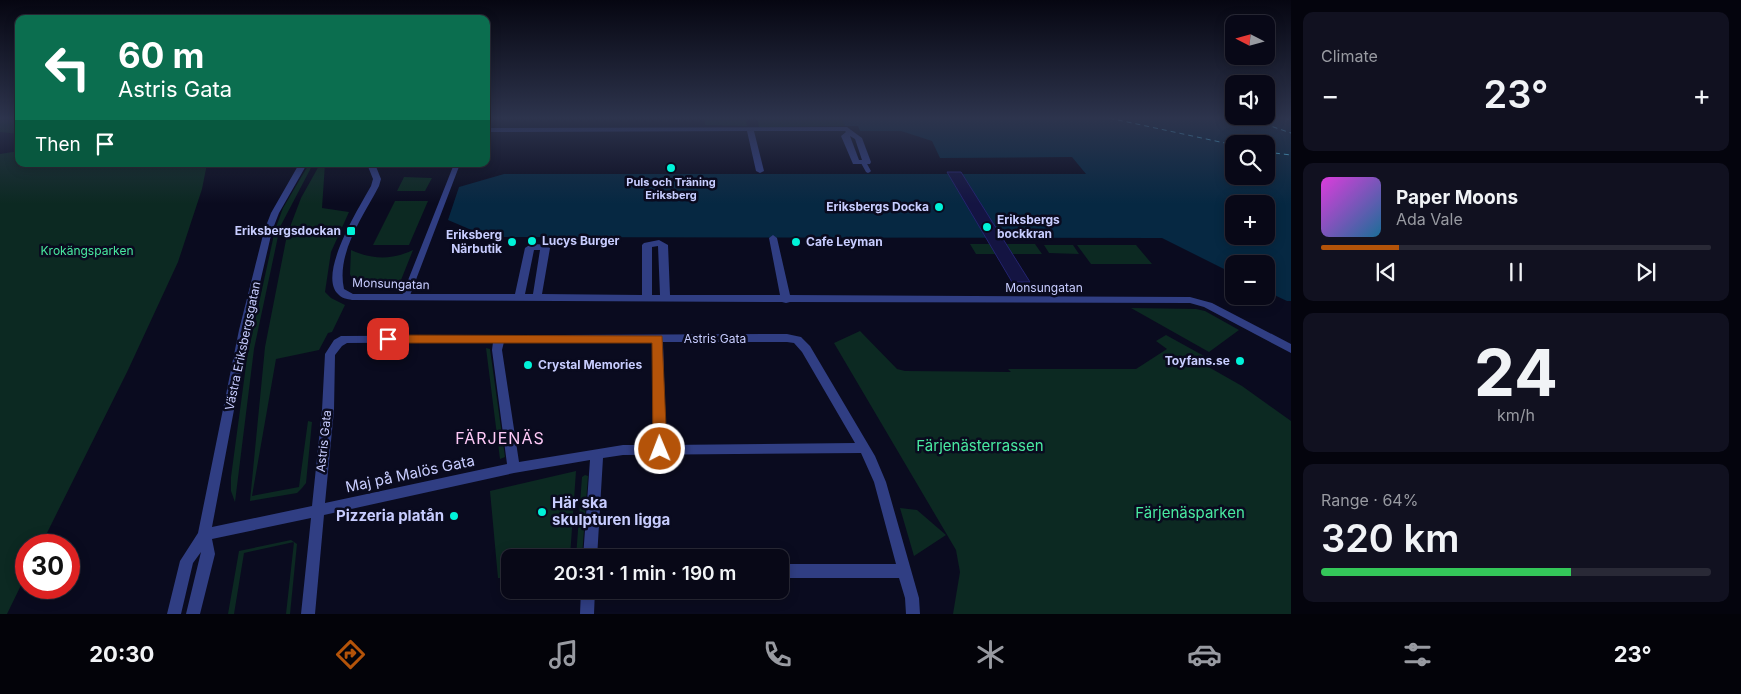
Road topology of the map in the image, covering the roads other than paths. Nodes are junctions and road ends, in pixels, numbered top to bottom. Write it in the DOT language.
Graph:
graph roads {
  1 [pos="754,147"];
  2 [pos="850,147"];
  3 [pos="864,163"];
  4 [pos="301,167"];
  5 [pos="372,167"];
  6 [pos="456,167"];
  7 [pos="760,171"];
  8 [pos="868,172"];
  9 [pos="773,238"];
  10 [pos="405,298"];
  11 [pos="519,298"];
  12 [pos="537,298"];
  13 [pos="647,298"];
  14 [pos="665,298"];
  15 [pos="786,300"];
  16 [pos="658,339"];
  17 [pos="499,340"];
  18 [pos="1291,349"];
  19 [pos="864,448"];
  20 [pos="660,449"];
  21 [pos="597,454"];
  22 [pos="514,468"];
  23 [pos="317,510"];
  24 [pos="204,536"];
  25 [pos="591,549"];
  26 [pos="789,571"];
  27 [pos="905,571"];
  28 [pos="588,599"];
  29 [pos="174,614"];
  30 [pos="193,614"];
  31 [pos="308,614"];
  32 [pos="587,614"];
  33 [pos="913,614"];
  1 -- 7 [label="street"];
  2 -- 3 [label="street"];
  3 -- 8 [label="street"];
  4 -- 24 [label="street, Västra Eriksbergsgatan"];
  5 -- 10 [label="street, Monsungatan"];
  6 -- 10 [label="street"];
  9 -- 15 [label="street"];
  10 -- 11 [label="street, Monsungatan"];
  11 -- 12 [label="street, Monsungatan"];
  11 -- 12 [label="street"];
  12 -- 13 [label="street, Monsungatan"];
  13 -- 14 [label="street, Monsungatan"];
  13 -- 14 [label="street"];
  14 -- 15 [label="street, Monsungatan"];
  15 -- 18 [label="street, Monsungatan"];
  16 -- 17 [label="street, Astris Gata"];
  16 -- 19 [label="street, Astris Gata"];
  16 -- 20 [label="street"];
  17 -- 22 [label="street"];
  17 -- 23 [label="street, Astris Gata"];
  19 -- 20 [label="street, Maj på Malös Gata"];
  19 -- 27 [label="street, Astris Gata"];
  20 -- 21 [label="street, Maj på Malös Gata"];
  21 -- 22 [label="street, Maj på Malös Gata"];
  21 -- 25 [label="street"];
  22 -- 23 [label="street, Maj på Malös Gata"];
  23 -- 24 [label="street, Maj på Malös Gata"];
  23 -- 31 [label="street, Astris Gata"];
  24 -- 29 [label="street, Västra Eriksbergsgatan"];
  24 -- 30 [label="street, Västra Eriksbergsgatan"];
  26 -- 27 [label="street"];
  27 -- 33 [label="street, Astris Gata"];
  28 -- 32 [label="street"];
}
